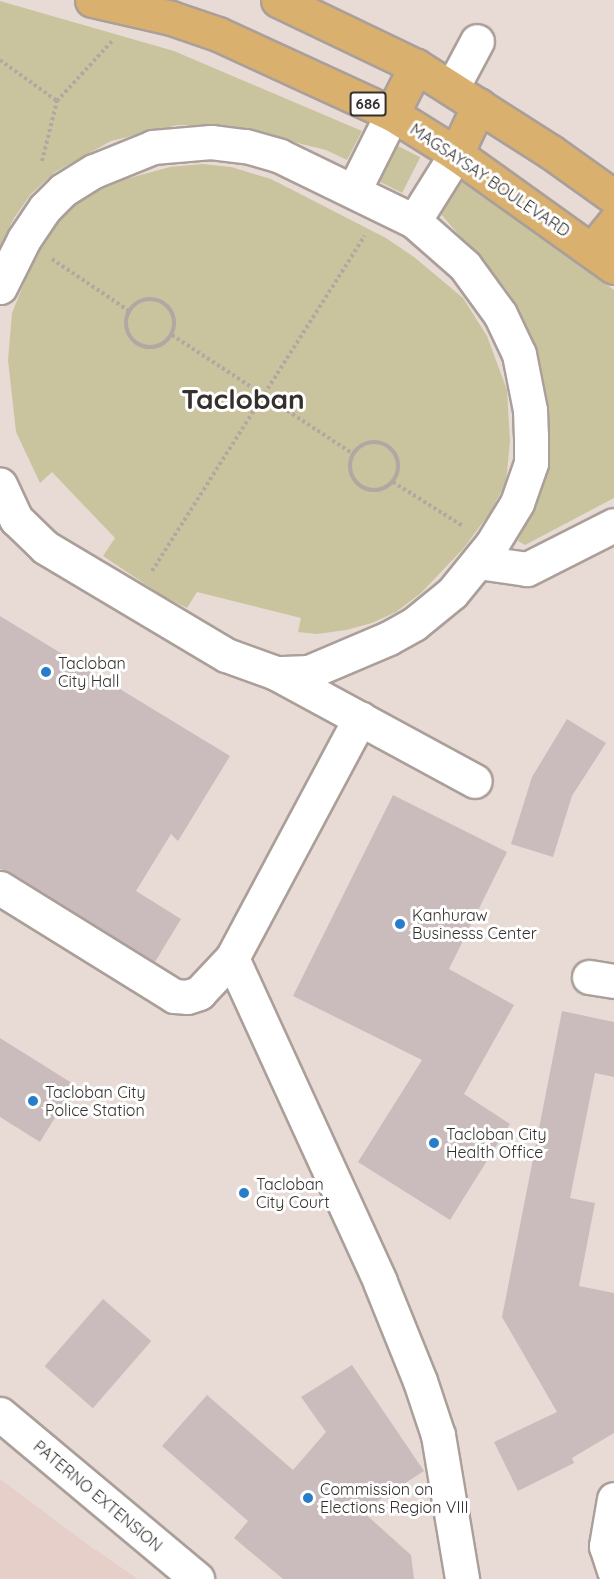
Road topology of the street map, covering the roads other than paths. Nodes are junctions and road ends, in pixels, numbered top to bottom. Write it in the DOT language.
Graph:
graph roads {
  1 [pos="92,0"];
  2 [pos="278,0"];
  3 [pos="477,41"];
  4 [pos="416,66"];
  5 [pos="452,88"];
  6 [pos="479,105"];
  7 [pos="392,114"];
  8 [pos="456,154"];
  9 [pos="354,190"];
  10 [pos="614,197"];
  11 [pos="414,221"];
  12 [pos="614,223"];
  13 [pos="603,258"];
  14 [pos="0,287"];
  15 [pos="0,484"];
  16 [pos="0,520"];
  17 [pos="614,525"];
  18 [pos="45,547"];
  19 [pos="485,553"];
  20 [pos="276,673"];
  21 [pos="360,718"];
  22 [pos="475,781"];
  23 [pos="0,888"];
  24 [pos="232,958"];
  25 [pos="0,1414"];
  26 [pos="614,1499"];
  27 [pos="614,1571"];
  28 [pos="197,1579"];
  29 [pos="462,1579"];
  1 -- 7 [label="main road, MAGSAYSAY BOULEVARD / 686"];
  2 -- 4 [label="main road"];
  3 -- 5 [label="street"];
  4 -- 5 [label="main road"];
  4 -- 7 [label="main road"];
  5 -- 6 [label="main road"];
  6 -- 8 [label="main road"];
  6 -- 10 [label="main road"];
  7 -- 8 [label="main road, MAGSAYSAY BOULEVARD / 686"];
  7 -- 9 [label="street"];
  8 -- 11 [label="street"];
  8 -- 13 [label="main road, MAGSAYSAY BOULEVARD / 686"];
  9 -- 11 [label="street"];
  9 -- 14 [label="street"];
  11 -- 19 [label="street"];
  12 -- 13 [label="main road"];
  15 -- 18 [label="street"];
  16 -- 18 [label="street"];
  17 -- 19 [label="street"];
  18 -- 20 [label="street"];
  19 -- 20 [label="street"];
  20 -- 21 [label="street"];
  21 -- 22 [label="street"];
  21 -- 24 [label="street"];
  23 -- 24 [label="street"];
  24 -- 29 [label="street"];
  25 -- 28 [label="street, PATERNO EXTENSION"];
  26 -- 27 [label="street"];
}
